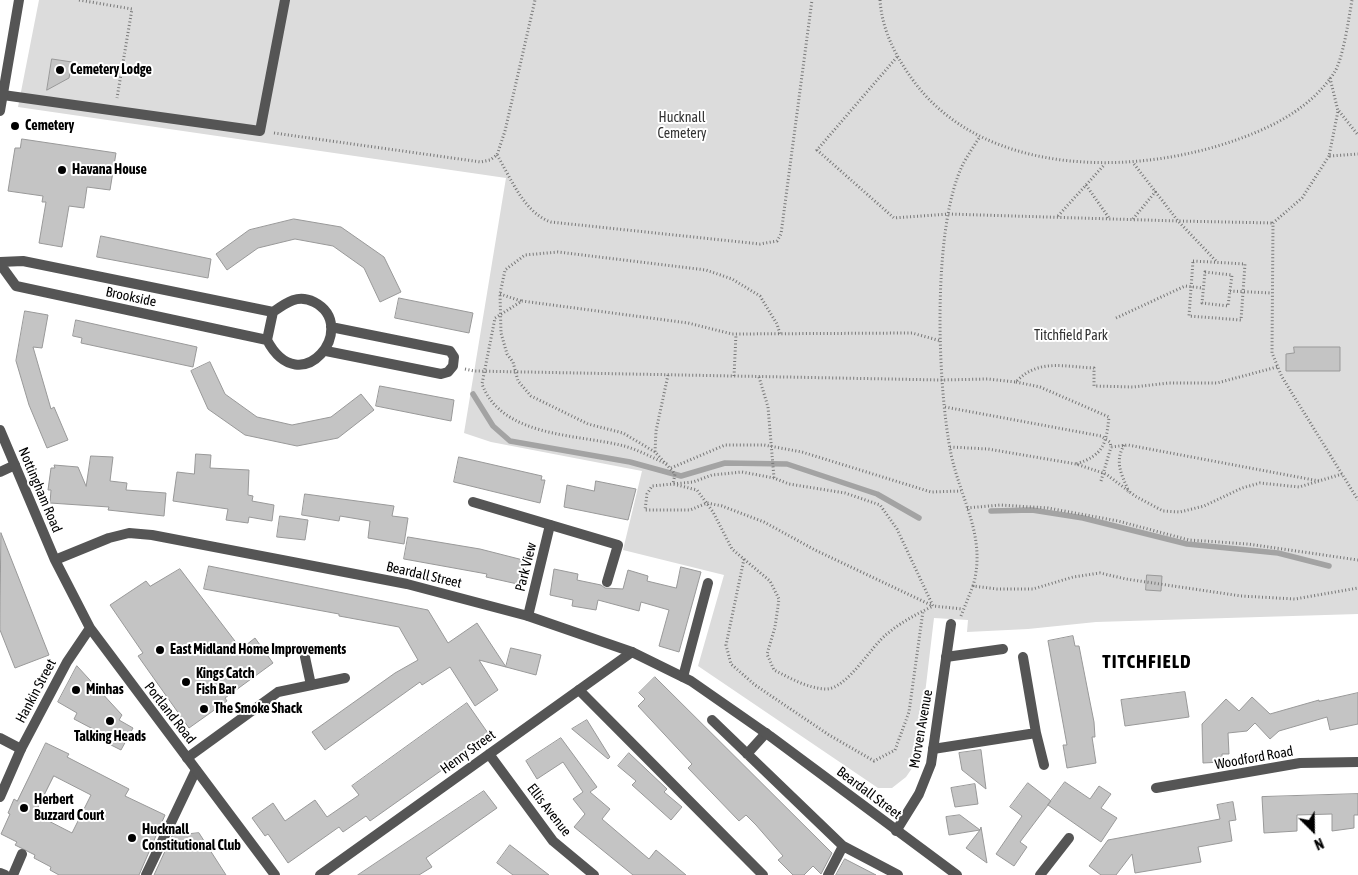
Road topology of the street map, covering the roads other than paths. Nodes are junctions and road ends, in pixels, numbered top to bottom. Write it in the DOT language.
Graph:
graph roads {
  1 [pos="19,0"];
  2 [pos="285,0"];
  3 [pos="3,95"];
  4 [pos="0,111"];
  5 [pos="0,263"];
  6 [pos="273,312"];
  7 [pos="331,327"];
  8 [pos="267,340"];
  9 [pos="326,350"];
  10 [pos="0,430"];
  11 [pos="15,465"];
  12 [pos="0,472"];
  13 [pos="473,502"];
  14 [pos="550,525"];
  15 [pos="54,560"];
  16 [pos="607,582"];
  17 [pos="708,583"];
  18 [pos="528,616"];
  19 [pos="951,624"];
  20 [pos="90,628"];
  21 [pos="1003,649"];
  22 [pos="632,652"];
  23 [pos="946,657"];
  24 [pos="1023,657"];
  25 [pos="306,658"];
  26 [pos="683,677"];
  27 [pos="345,678"];
  28 [pos="311,685"];
  29 [pos="579,690"];
  30 [pos="712,720"];
  31 [pos="766,733"];
  32 [pos="1036,733"];
  33 [pos="0,738"];
  34 [pos="933,749"];
  35 [pos="21,750"];
  36 [pos="489,754"];
  37 [pos="747,754"];
  38 [pos="187,758"];
  39 [pos="1358,762"];
  40 [pos="1044,765"];
  41 [pos="196,770"];
  42 [pos="1156,788"];
  43 [pos="0,797"];
  44 [pos="896,831"];
  45 [pos="1069,838"];
  46 [pos="843,846"];
  47 [pos="22,854"];
  48 [pos="0,873"];
  49 [pos="4,875"];
  50 [pos="13,875"];
  51 [pos="146,875"];
  52 [pos="275,875"];
  53 [pos="320,875"];
  54 [pos="594,875"];
  55 [pos="763,875"];
  56 [pos="828,875"];
  57 [pos="898,875"];
  58 [pos="957,875"];
  59 [pos="1040,875"];
  1 -- 3 [label="street"];
  2 -- 3 [label="street"];
  3 -- 4 [label="street"];
  5 -- 6 [label="street, Brookside"];
  5 -- 8 [label="street, Brookside"];
  6 -- 7 [label="street"];
  6 -- 8 [label="street"];
  7 -- 9 [label="street"];
  7 -- 9 [label="street"];
  8 -- 9 [label="street"];
  10 -- 11 [label="street, Nottingham Road"];
  11 -- 12 [label="street"];
  11 -- 15 [label="street, Nottingham Road"];
  13 -- 14 [label="street"];
  14 -- 16 [label="street"];
  14 -- 18 [label="street, Park View"];
  15 -- 18 [label="street, Beardall Street"];
  15 -- 20 [label="street, Portland Road"];
  17 -- 26 [label="street"];
  18 -- 22 [label="street, Beardall Street"];
  19 -- 23 [label="street, Morven Avenue"];
  20 -- 35 [label="street, Hankin Street"];
  20 -- 38 [label="street, Portland Road"];
  21 -- 23 [label="street"];
  22 -- 26 [label="street, Beardall Street"];
  22 -- 29 [label="street, Henry Street"];
  23 -- 34 [label="street, Morven Avenue"];
  24 -- 32 [label="street"];
  25 -- 28 [label="street"];
  26 -- 31 [label="street, Beardall Street"];
  27 -- 28 [label="street"];
  28 -- 38 [label="street"];
  29 -- 36 [label="street, Henry Street"];
  29 -- 55 [label="street"];
  30 -- 37 [label="street"];
  31 -- 37 [label="street"];
  31 -- 44 [label="street, Beardall Street"];
  32 -- 34 [label="street"];
  32 -- 40 [label="street"];
  33 -- 35 [label="street"];
  34 -- 44 [label="street, Morven Avenue"];
  35 -- 43 [label="street, Hankin Street"];
  36 -- 53 [label="street, Henry Street"];
  36 -- 54 [label="street, Ellis Avenue"];
  37 -- 46 [label="street"];
  38 -- 41 [label="street, Portland Road"];
  39 -- 42 [label="street, Woodford Road"];
  41 -- 51 [label="street"];
  41 -- 52 [label="street, Portland Road"];
  44 -- 58 [label="street, Beardall Street"];
  45 -- 59 [label="street"];
  46 -- 56 [label="street"];
  46 -- 57 [label="street"];
  47 -- 50 [label="street"];
  48 -- 49 [label="street"];
}
